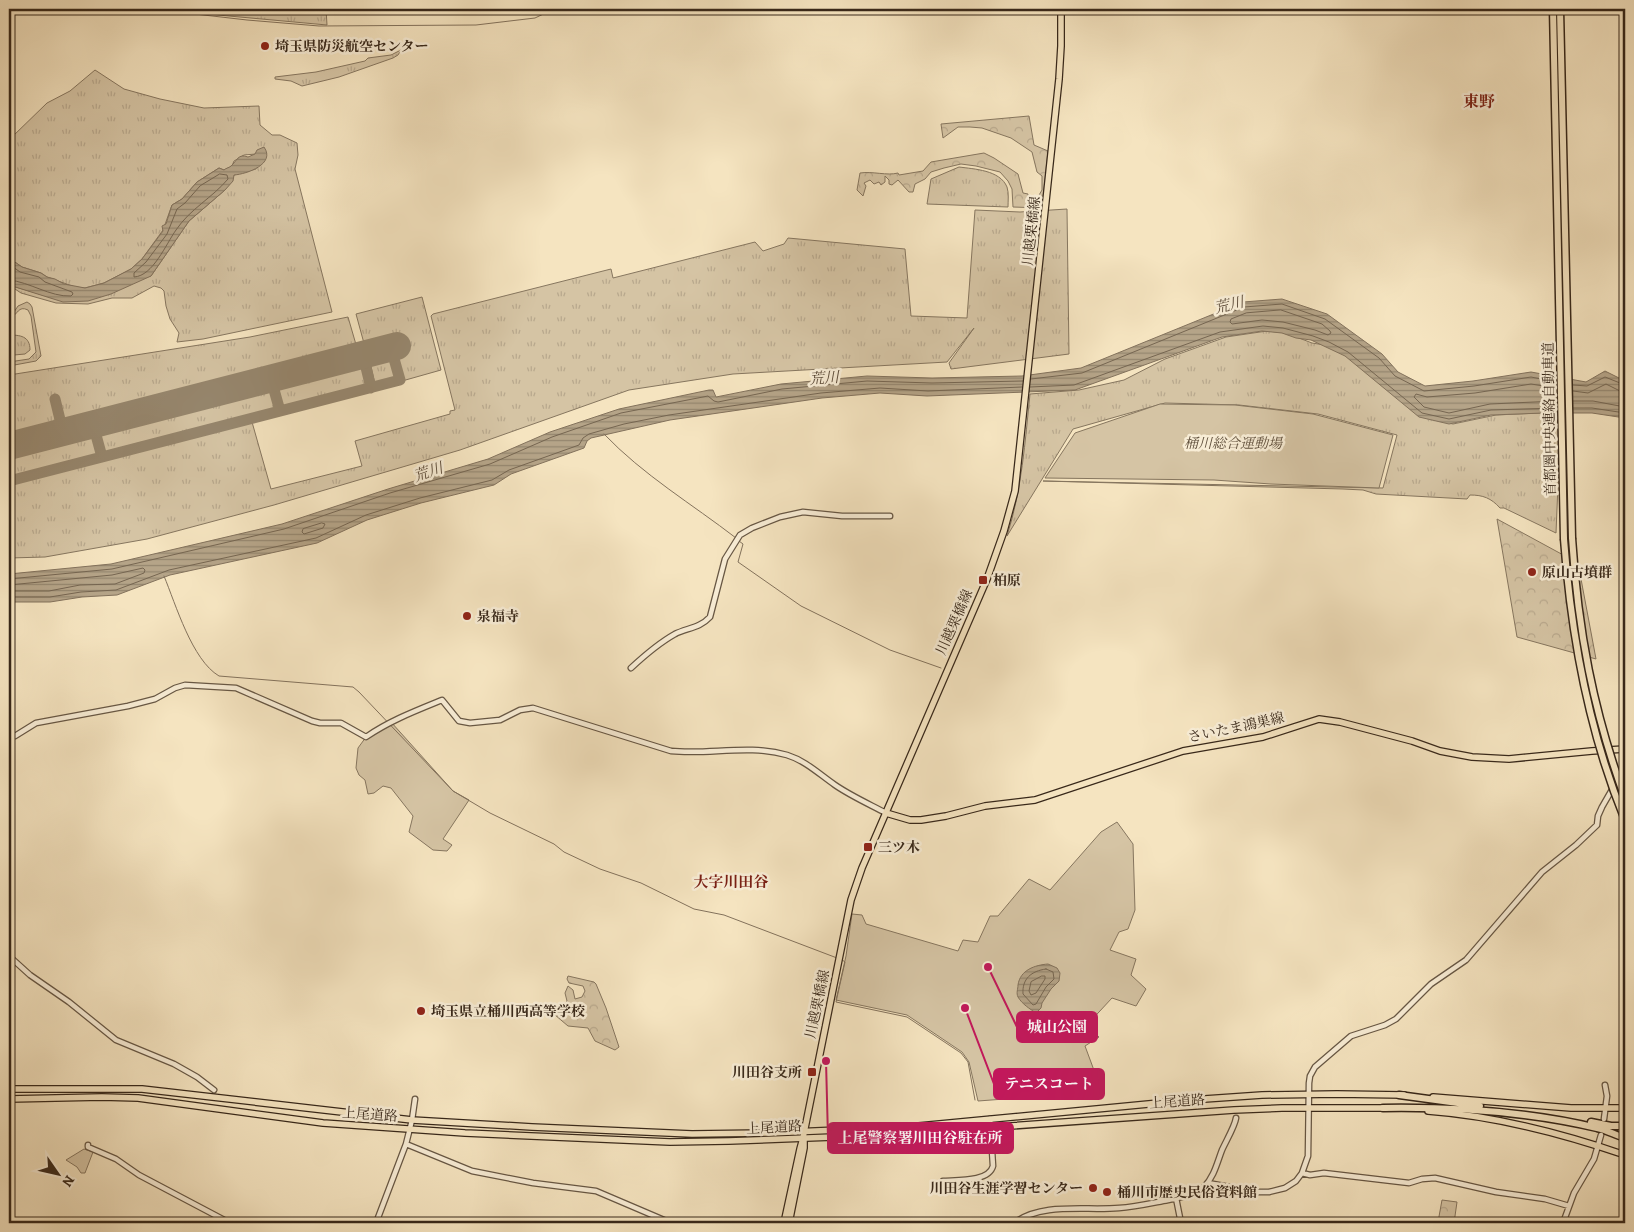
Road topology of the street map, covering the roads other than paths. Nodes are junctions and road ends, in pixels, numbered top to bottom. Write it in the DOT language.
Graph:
graph roads {
  1 [pos="1061,9"];
  2 [pos="1553,9"];
  3 [pos="1560,9"];
  4 [pos="890,516"];
  5 [pos="632,668"];
  6 [pos="9,738"];
  7 [pos="1625,749"];
  8 [pos="1625,767"];
  9 [pos="1625,798"];
  10 [pos="886,813"];
  11 [pos="1625,820"];
  12 [pos="9,956"];
  13 [pos="1605,1085"];
  14 [pos="9,1089"];
  15 [pos="214,1090"];
  16 [pos="1309,1095"];
  17 [pos="1399,1095"];
  18 [pos="9,1099"];
  19 [pos="415,1099"];
  20 [pos="1309,1108"];
  21 [pos="1383,1108"];
  22 [pos="1606,1108"];
  23 [pos="1625,1108"];
  24 [pos="1236,1118"];
  25 [pos="1604,1119"];
  26 [pos="412,1120"];
  27 [pos="990,1123"];
  28 [pos="1625,1126"];
  29 [pos="410,1129"];
  30 [pos="804,1135"];
  31 [pos="1601,1135"];
  32 [pos="1625,1138"];
  33 [pos="406,1144"];
  34 [pos="88,1145"];
  35 [pos="1598,1146"];
  36 [pos="1625,1155"];
  37 [pos="1302,1173"];
  38 [pos="943,1181"];
  39 [pos="1208,1183"];
  40 [pos="1176,1198"];
  41 [pos="1569,1206"];
  42 [pos="230,1223"];
  43 [pos="376,1223"];
  44 [pos="671,1223"];
  45 [pos="784,1223"];
  46 [pos="789,1223"];
  47 [pos="1014,1223"];
  48 [pos="1181,1223"];
  49 [pos="1563,1223"];
  1 -- 10 [label="main road, 川越栗橋線"];
  2 -- 11 [label="highway, 首都圏中央連絡自動車道, bridge"];
  3 -- 9 [label="highway, 首都圏中央連絡自動車道, bridge"];
  4 -- 5 [label="street"];
  6 -- 10 [label="street"];
  7 -- 10 [label="main road, さいたま鴻巣線"];
  8 -- 16 [label="street"];
  10 -- 30 [label="main road, 川越栗橋線"];
  12 -- 15 [label="street"];
  13 -- 22 [label="street"];
  14 -- 26 [label="main road, 上尾道路"];
  16 -- 17 [label="main road, 上尾道路"];
  16 -- 20 [label="street"];
  16 -- 27 [label="main road, 上尾道路"];
  17 -- 22 [label="main road, 上尾道路"];
  17 -- 28 [label="highway"];
  18 -- 29 [label="main road, 上尾道路"];
  19 -- 26 [label="street"];
  20 -- 21 [label="main road, 上尾道路"];
  20 -- 27 [label="main road, 上尾道路"];
  20 -- 37 [label="street"];
  21 -- 32 [label="highway"];
  21 -- 35 [label="main road, 上尾道路"];
  22 -- 23 [label="main road, 上尾道路"];
  22 -- 25 [label="street"];
  24 -- 39 [label="street"];
  26 -- 29 [label="street"];
  26 -- 30 [label="main road, 上尾道路"];
  27 -- 30 [label="main road, 上尾道路"];
  27 -- 38 [label="street"];
  29 -- 30 [label="main road, 上尾道路"];
  29 -- 33 [label="street"];
  30 -- 45 [label="main road, 川越栗橋線"];
  30 -- 46 [label="main road, 川越栗橋線"];
  31 -- 35 [label="street"];
  33 -- 43 [label="street"];
  33 -- 44 [label="street"];
  34 -- 42 [label="street"];
  35 -- 36 [label="main road, 上尾道路"];
  35 -- 41 [label="street"];
  37 -- 39 [label="street"];
  37 -- 41 [label="street"];
  39 -- 40 [label="street"];
  40 -- 47 [label="street"];
  40 -- 48 [label="street"];
  41 -- 49 [label="street"];
}
